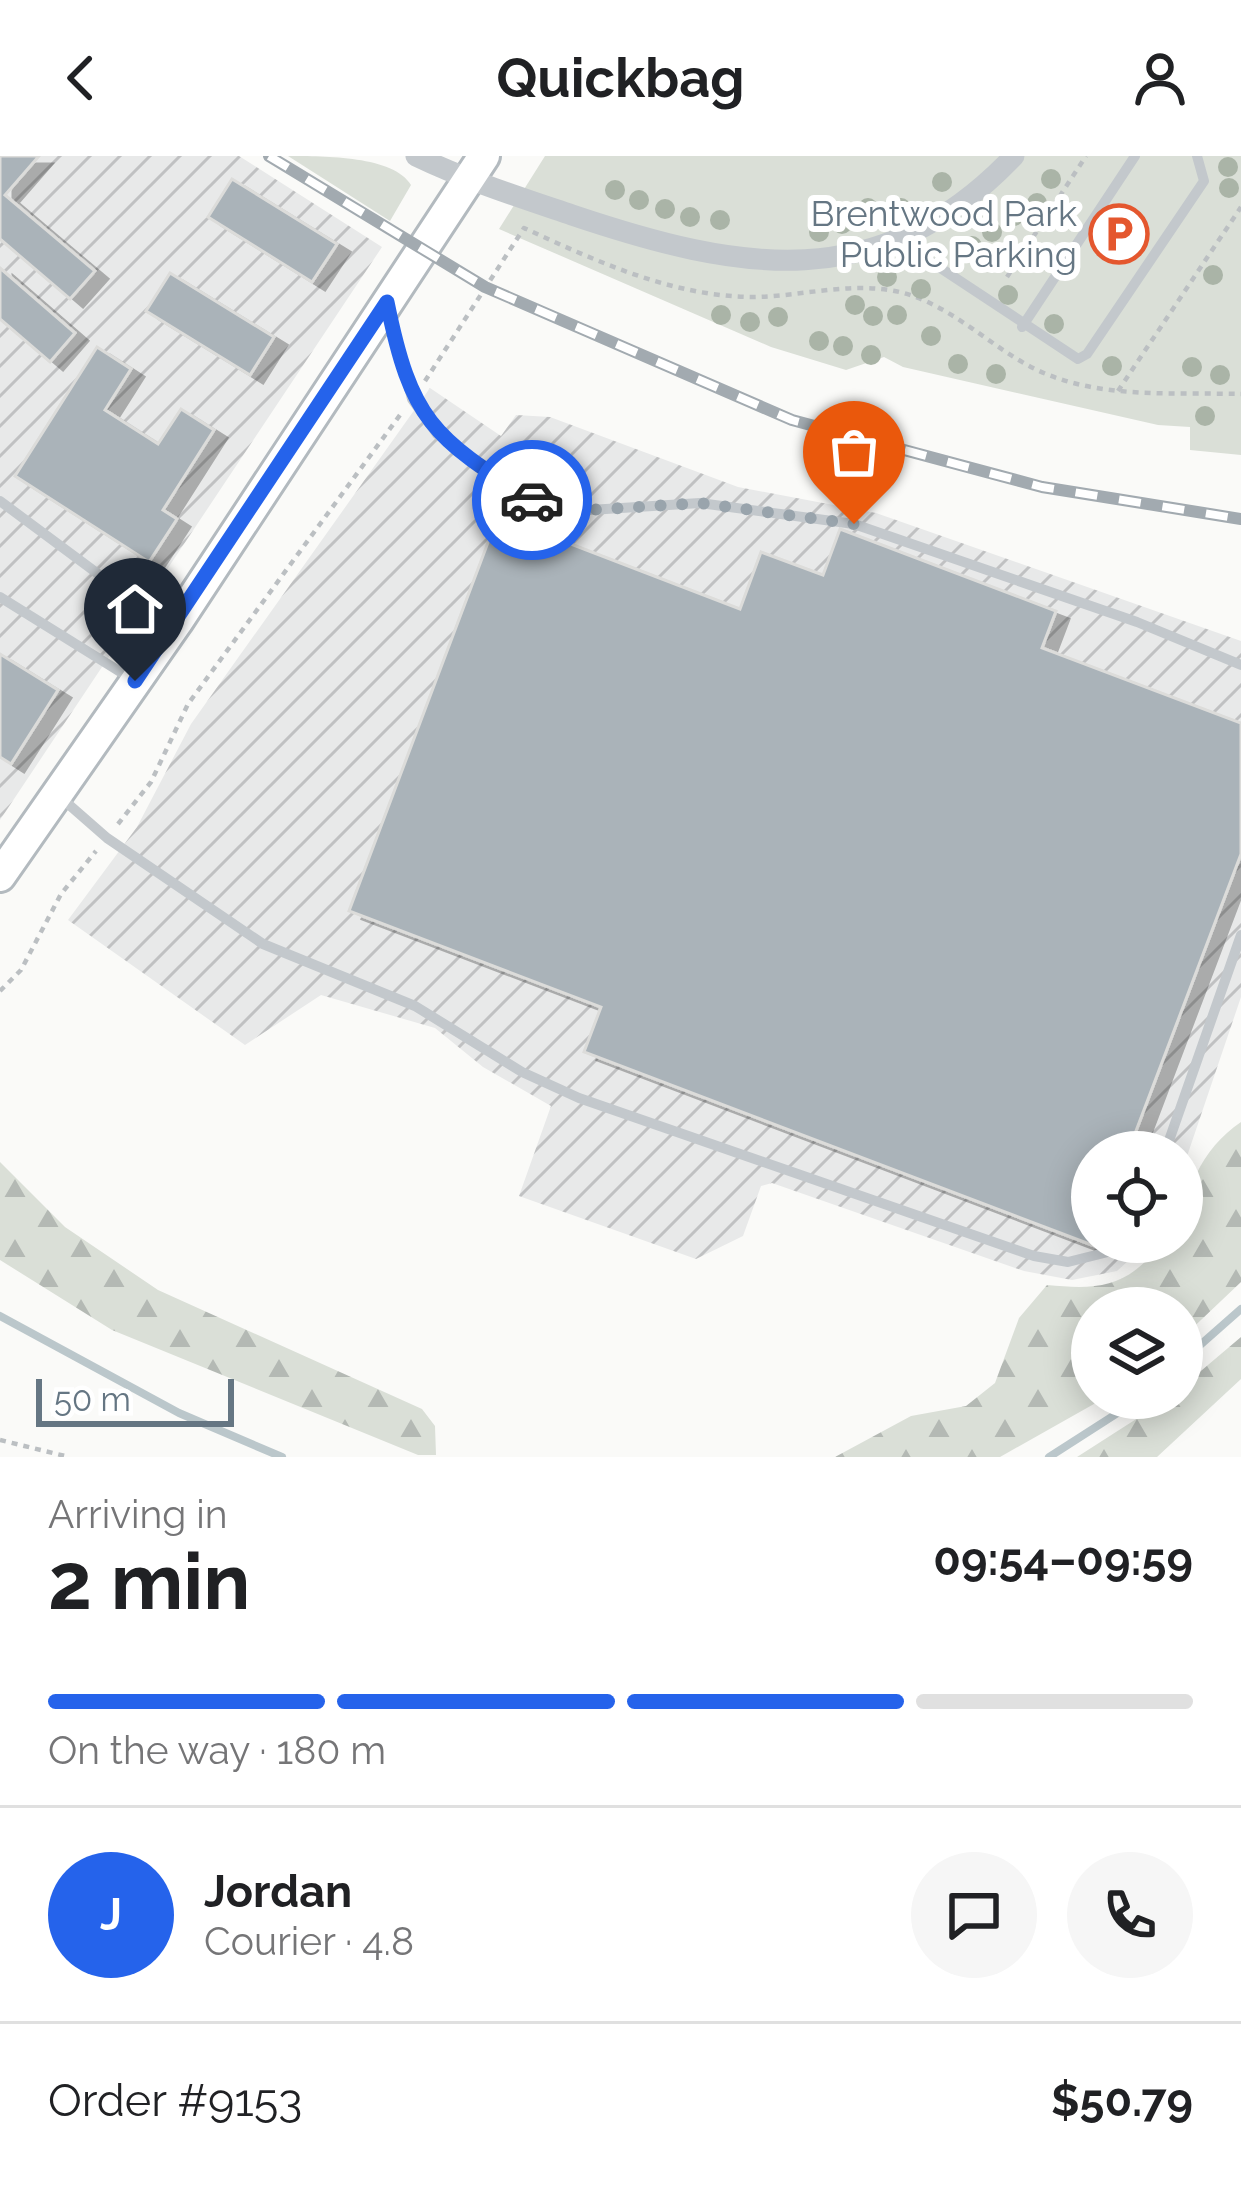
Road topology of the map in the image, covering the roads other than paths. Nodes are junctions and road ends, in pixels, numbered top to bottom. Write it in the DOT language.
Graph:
graph roads {
  1 [pos="416,156"];
  2 [pos="1014,156"];
  3 [pos="1135,156"];
  4 [pos="1198,156"];
  5 [pos="476,168"];
  6 [pos="898,240"];
  7 [pos="387,302"];
  8 [pos="1022,327"];
  9 [pos="0,501"];
  10 [pos="0,597"];
  11 [pos="177,622"];
  12 [pos="1241,665"];
  13 [pos="135,681"];
  14 [pos="57,794"];
  15 [pos="0,876"];
  16 [pos="1241,935"];
  17 [pos="1172,1131"];
  18 [pos="1071,1261"];
  1 -- 5 [label="street"];
  2 -- 6 [label="street"];
  3 -- 8 [label="lane"];
  4 -- 8 [label="lane"];
  5 -- 6 [label="street"];
  5 -- 7 [label="main road"];
  6 -- 8 [label="lane"];
  7 -- 11 [label="main road"];
  7 -- 12 [label="lane"];
  9 -- 11 [label="lane"];
  10 -- 13 [label="lane"];
  11 -- 13 [label="main road"];
  13 -- 14 [label="main road"];
  14 -- 15 [label="main road"];
  14 -- 18 [label="lane"];
  16 -- 17 [label="lane"];
}
